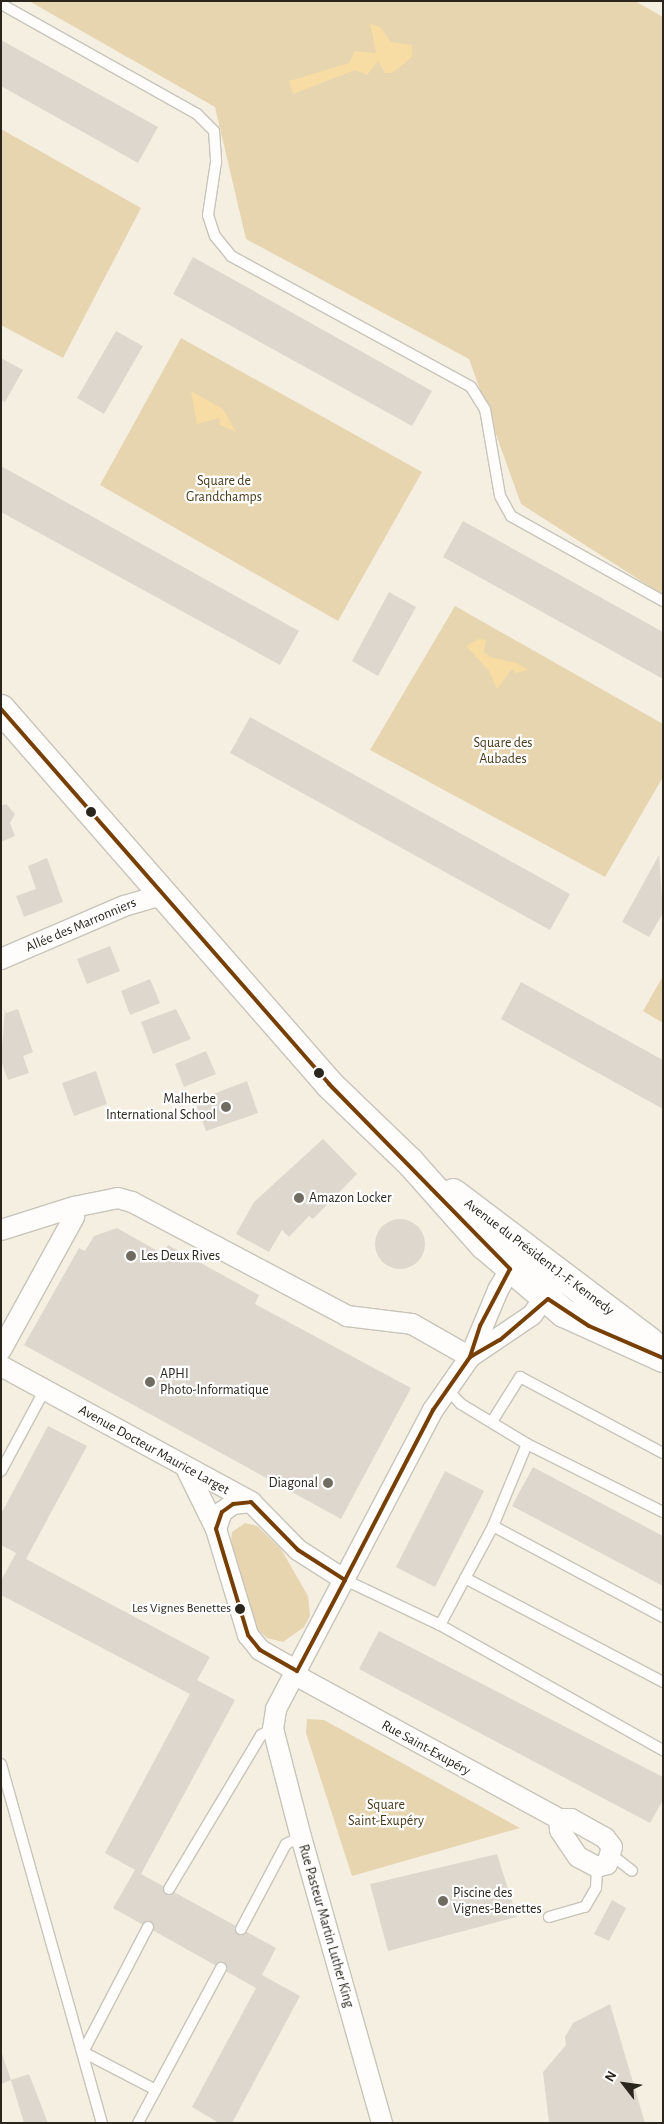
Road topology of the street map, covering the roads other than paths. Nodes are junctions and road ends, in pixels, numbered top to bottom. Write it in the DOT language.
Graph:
graph roads {
  1 [pos="1,4"];
  2 [pos="663,601"];
  3 [pos="1,709"];
  4 [pos="162,895"];
  5 [pos="1,959"];
  6 [pos="413,1165"];
  7 [pos="74,1207"];
  8 [pos="1,1230"];
  9 [pos="548,1262"];
  10 [pos="510,1269"];
  11 [pos="548,1299"];
  12 [pos="1,1350"];
  13 [pos="663,1352"];
  14 [pos="470,1357"];
  15 [pos="663,1358"];
  16 [pos="1,1366"];
  17 [pos="446,1388"];
  18 [pos="44,1391"];
  19 [pos="493,1420"];
  20 [pos="527,1444"];
  21 [pos="663,1453"];
  22 [pos="187,1470"];
  23 [pos="1,1471"];
  24 [pos="251,1502"];
  25 [pos="663,1512"];
  26 [pos="493,1526"];
  27 [pos="216,1529"];
  28 [pos="465,1578"];
  29 [pos="345,1580"];
  30 [pos="663,1617"];
  31 [pos="440,1625"];
  32 [pos="296,1673"];
  33 [pos="663,1682"];
  34 [pos="273,1729"];
  35 [pos="663,1750"];
  36 [pos="1,1764"];
  37 [pos="559,1819"];
  38 [pos="301,1837"];
  39 [pos="605,1862"];
  40 [pos="632,1871"];
  41 [pos="169,1889"];
  42 [pos="549,1918"];
  43 [pos="148,1927"];
  44 [pos="241,1929"];
  45 [pos="221,1968"];
  46 [pos="83,2052"];
  47 [pos="156,2090"];
  48 [pos="102,2123"];
  49 [pos="138,2123"];
  50 [pos="382,2123"];
  1 -- 2 [label="lane"];
  3 -- 4 [label="main road, Avenue du Président J.-F. Kennedy"];
  4 -- 5 [label="street, Allée des Marronniers"];
  4 -- 6 [label="main road, Avenue du Président J.-F. Kennedy"];
  6 -- 9 [label="main road, Avenue du Président J.-F. Kennedy"];
  6 -- 10 [label="main road, Avenue du Président J.-F. Kennedy"];
  7 -- 8 [label="street"];
  7 -- 12 [label="street"];
  7 -- 14 [label="street"];
  9 -- 10 [label="street"];
  9 -- 11 [label="street"];
  9 -- 13 [label="main road, Avenue du Président J.-F. Kennedy"];
  10 -- 11 [label="main road, Avenue du Président J.-F. Kennedy"];
  10 -- 14 [label="street"];
  11 -- 14 [label="street"];
  11 -- 15 [label="main road, Avenue du Président J.-F. Kennedy"];
  14 -- 17 [label="street"];
  16 -- 18 [label="street, Avenue Docteur Maurice Larget"];
  17 -- 19 [label="lane"];
  17 -- 29 [label="street"];
  18 -- 22 [label="street, Avenue Docteur Maurice Larget"];
  18 -- 23 [label="lane"];
  19 -- 20 [label="lane"];
  19 -- 21 [label="lane"];
  20 -- 25 [label="lane"];
  20 -- 26 [label="lane"];
  22 -- 24 [label="street, Avenue Docteur Maurice Larget"];
  22 -- 27 [label="street, Rue Saint-Exupéry"];
  24 -- 27 [label="street"];
  24 -- 29 [label="street, Avenue Docteur Maurice Larget"];
  26 -- 28 [label="lane"];
  26 -- 30 [label="lane"];
  27 -- 32 [label="street, Rue Saint-Exupéry"];
  28 -- 31 [label="lane"];
  28 -- 33 [label="lane"];
  29 -- 31 [label="lane"];
  29 -- 32 [label="street"];
  31 -- 35 [label="lane"];
  32 -- 34 [label="street"];
  32 -- 37 [label="street, Rue Saint-Exupéry"];
  34 -- 38 [label="street, Rue Pasteur Martin Luther King"];
  34 -- 41 [label="lane"];
  36 -- 46 [label="lane"];
  37 -- 39 [label="street"];
  37 -- 39 [label="street, Rue Saint-Exupéry"];
  38 -- 44 [label="lane"];
  38 -- 50 [label="street, Rue Pasteur Martin Luther King"];
  39 -- 40 [label="lane"];
  39 -- 42 [label="lane"];
  43 -- 46 [label="lane"];
  45 -- 47 [label="lane"];
  46 -- 47 [label="lane"];
  46 -- 48 [label="lane"];
  47 -- 49 [label="lane"];
}
